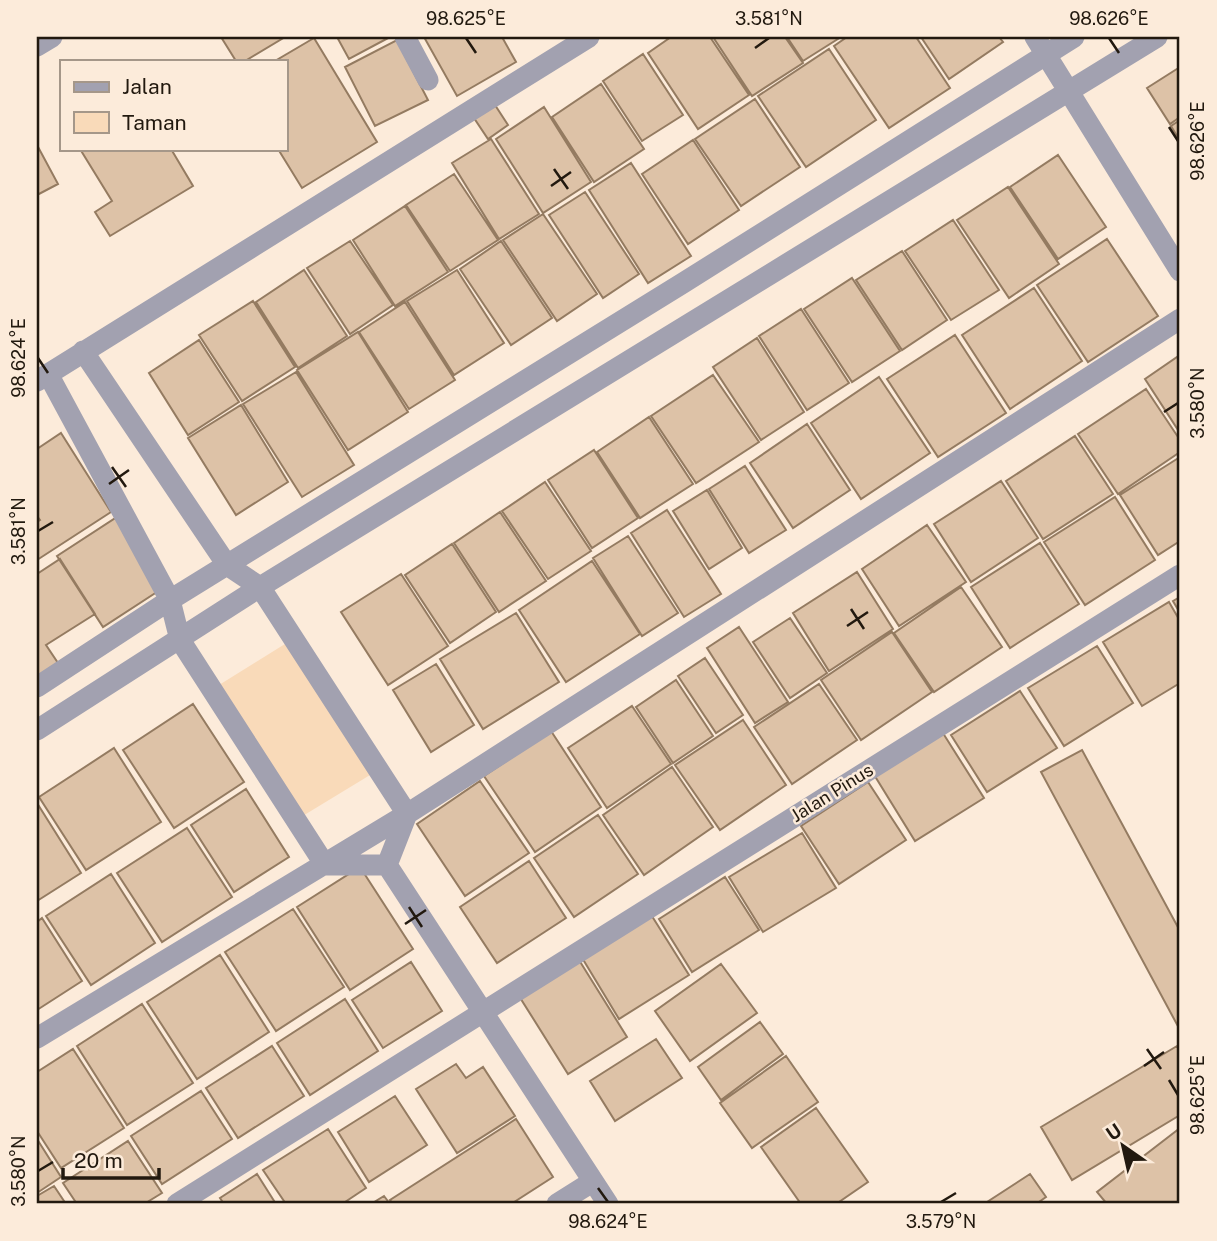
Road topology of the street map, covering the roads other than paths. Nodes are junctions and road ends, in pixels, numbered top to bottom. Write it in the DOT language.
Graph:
graph roads {
  1 [pos="52,37"];
  2 [pos="405,37"];
  3 [pos="589,37"];
  4 [pos="1073,37"];
  5 [pos="1157,37"];
  6 [pos="37,46"];
  7 [pos="1041,46"];
  8 [pos="428,80"];
  9 [pos="1069,90"];
  10 [pos="1180,271"];
  11 [pos="683,284"];
  12 [pos="703,315"];
  13 [pos="1180,319"];
  14 [pos="83,351"];
  15 [pos="42,377"];
  16 [pos="227,565"];
  17 [pos="1180,575"];
  18 [pos="260,587"];
  19 [pos="170,600"];
  20 [pos="180,640"];
  21 [pos="37,687"];
  22 [pos="37,730"];
  23 [pos="407,814"];
  24 [pos="325,865"];
  25 [pos="387,865"];
  26 [pos="483,1011"];
  27 [pos="37,1038"];
  28 [pos="592,1182"];
  29 [pos="177,1204"];
  30 [pos="557,1204"];
  31 [pos="608,1204"];
  1 -- 6 [label="street"];
  2 -- 8 [label="street"];
  3 -- 14 [label="street"];
  4 -- 7 [label="street"];
  5 -- 9 [label="street"];
  7 -- 9 [label="street"];
  7 -- 11 [label="street"];
  9 -- 10 [label="street"];
  9 -- 12 [label="street"];
  11 -- 12 [label="street"];
  11 -- 16 [label="street"];
  12 -- 18 [label="street"];
  13 -- 23 [label="street"];
  14 -- 15 [label="street"];
  14 -- 16 [label="street"];
  15 -- 19 [label="street"];
  16 -- 18 [label="street"];
  16 -- 19 [label="street"];
  17 -- 26 [label="street, Jalan Pinus"];
  18 -- 20 [label="street"];
  18 -- 23 [label="street"];
  19 -- 20 [label="street"];
  19 -- 21 [label="street"];
  20 -- 22 [label="street"];
  20 -- 24 [label="street"];
  23 -- 24 [label="street"];
  23 -- 25 [label="street"];
  24 -- 25 [label="street"];
  24 -- 27 [label="street"];
  25 -- 26 [label="street"];
  26 -- 28 [label="street"];
  26 -- 29 [label="street, Jalan Pinus"];
  28 -- 30 [label="street"];
  28 -- 31 [label="street"];
}
